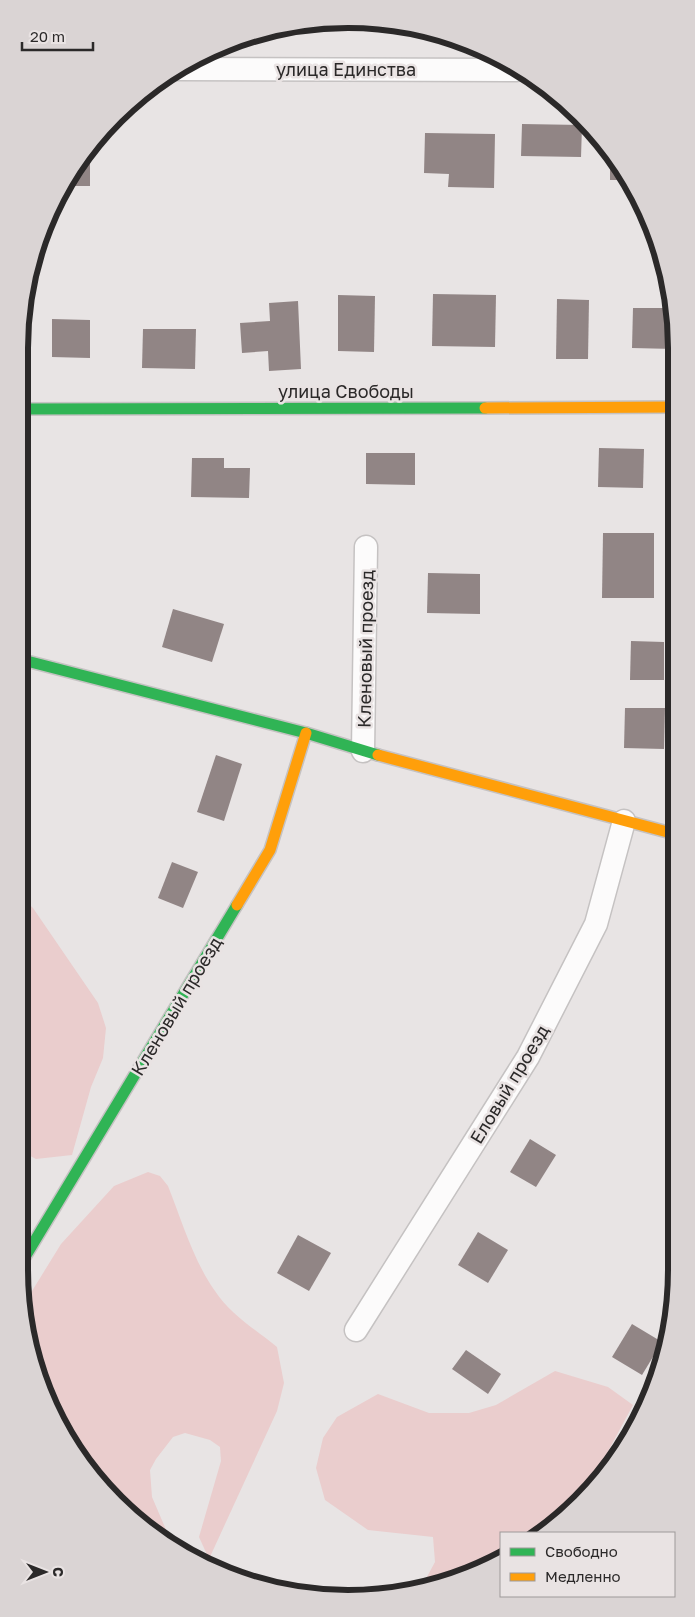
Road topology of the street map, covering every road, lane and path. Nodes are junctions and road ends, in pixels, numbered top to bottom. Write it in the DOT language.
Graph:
graph roads {
  1 [pos="192,68"];
  2 [pos="508,70"];
  3 [pos="668,408"];
  4 [pos="28,409"];
  5 [pos="366,547"];
  6 [pos="28,660"];
  7 [pos="306,733"];
  8 [pos="363,751"];
  9 [pos="624,821"];
  10 [pos="668,832"];
  11 [pos="28,1252"];
  12 [pos="356,1330"];
  1 -- 2 [label="street, улица Единства"];
  3 -- 4 [label="street, улица Свободы"];
  5 -- 8 [label="street, Кленовый проезд"];
  6 -- 7 [label="street"];
  7 -- 8 [label="street"];
  7 -- 11 [label="street, Кленовый проезд"];
  8 -- 9 [label="street"];
  9 -- 10 [label="street"];
  9 -- 12 [label="street, Еловый проезд"];
}
